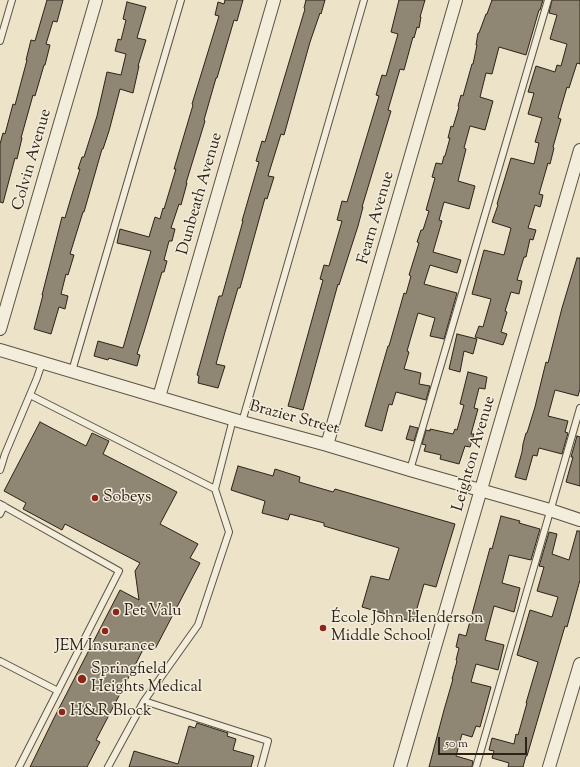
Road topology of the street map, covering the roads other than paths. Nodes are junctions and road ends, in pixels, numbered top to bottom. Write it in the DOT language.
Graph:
graph roads {
  1 [pos="12,0"];
  2 [pos="96,0"];
  3 [pos="181,0"];
  4 [pos="274,0"];
  5 [pos="364,0"];
  6 [pos="456,0"];
  7 [pos="548,0"];
  8 [pos="0,41"];
  9 [pos="580,150"];
  10 [pos="0,329"];
  11 [pos="0,350"];
  12 [pos="42,363"];
  13 [pos="72,371"];
  14 [pos="30,395"];
  15 [pos="159,397"];
  16 [pos="580,408"];
  17 [pos="238,420"];
  18 [pos="577,430"];
  19 [pos="327,444"];
  20 [pos="0,470"];
  21 [pos="410,470"];
  22 [pos="215,489"];
  23 [pos="481,490"];
  24 [pos="2,505"];
  25 [pos="550,510"];
  26 [pos="0,514"];
  27 [pos="580,520"];
  28 [pos="0,661"];
  29 [pos="580,664"];
  30 [pos="58,691"];
  31 [pos="144,702"];
  32 [pos="19,767"];
  33 [pos="108,767"];
  34 [pos="261,767"];
  35 [pos="400,767"];
  36 [pos="476,767"];
  37 [pos="549,767"];
  1 -- 8 [label="lane"];
  2 -- 10 [label="street, Colvin Avenue"];
  3 -- 13 [label="lane"];
  4 -- 15 [label="street, Dunbeath Avenue"];
  5 -- 17 [label="lane"];
  6 -- 19 [label="street, Fearn Avenue"];
  7 -- 21 [label="lane"];
  9 -- 23 [label="street, Leighton Avenue"];
  11 -- 12 [label="street, Brazier Street"];
  12 -- 13 [label="street, Brazier Street"];
  12 -- 14 [label="lane"];
  13 -- 15 [label="street, Brazier Street"];
  14 -- 20 [label="lane"];
  14 -- 22 [label="lane"];
  15 -- 17 [label="street, Brazier Street"];
  16 -- 18 [label="lane"];
  17 -- 19 [label="street, Brazier Street"];
  17 -- 22 [label="lane"];
  18 -- 25 [label="lane"];
  19 -- 21 [label="street, Brazier Street"];
  21 -- 23 [label="street, Brazier Street"];
  22 -- 31 [label="lane"];
  23 -- 25 [label="street, Brazier Street"];
  23 -- 35 [label="street, Leighton Avenue"];
  24 -- 26 [label="lane"];
  24 -- 30 [label="lane"];
  25 -- 27 [label="street, Brazier Street"];
  25 -- 36 [label="lane"];
  28 -- 30 [label="lane"];
  29 -- 37 [label="street"];
  30 -- 32 [label="lane"];
  31 -- 33 [label="lane"];
  31 -- 34 [label="lane"];
}
